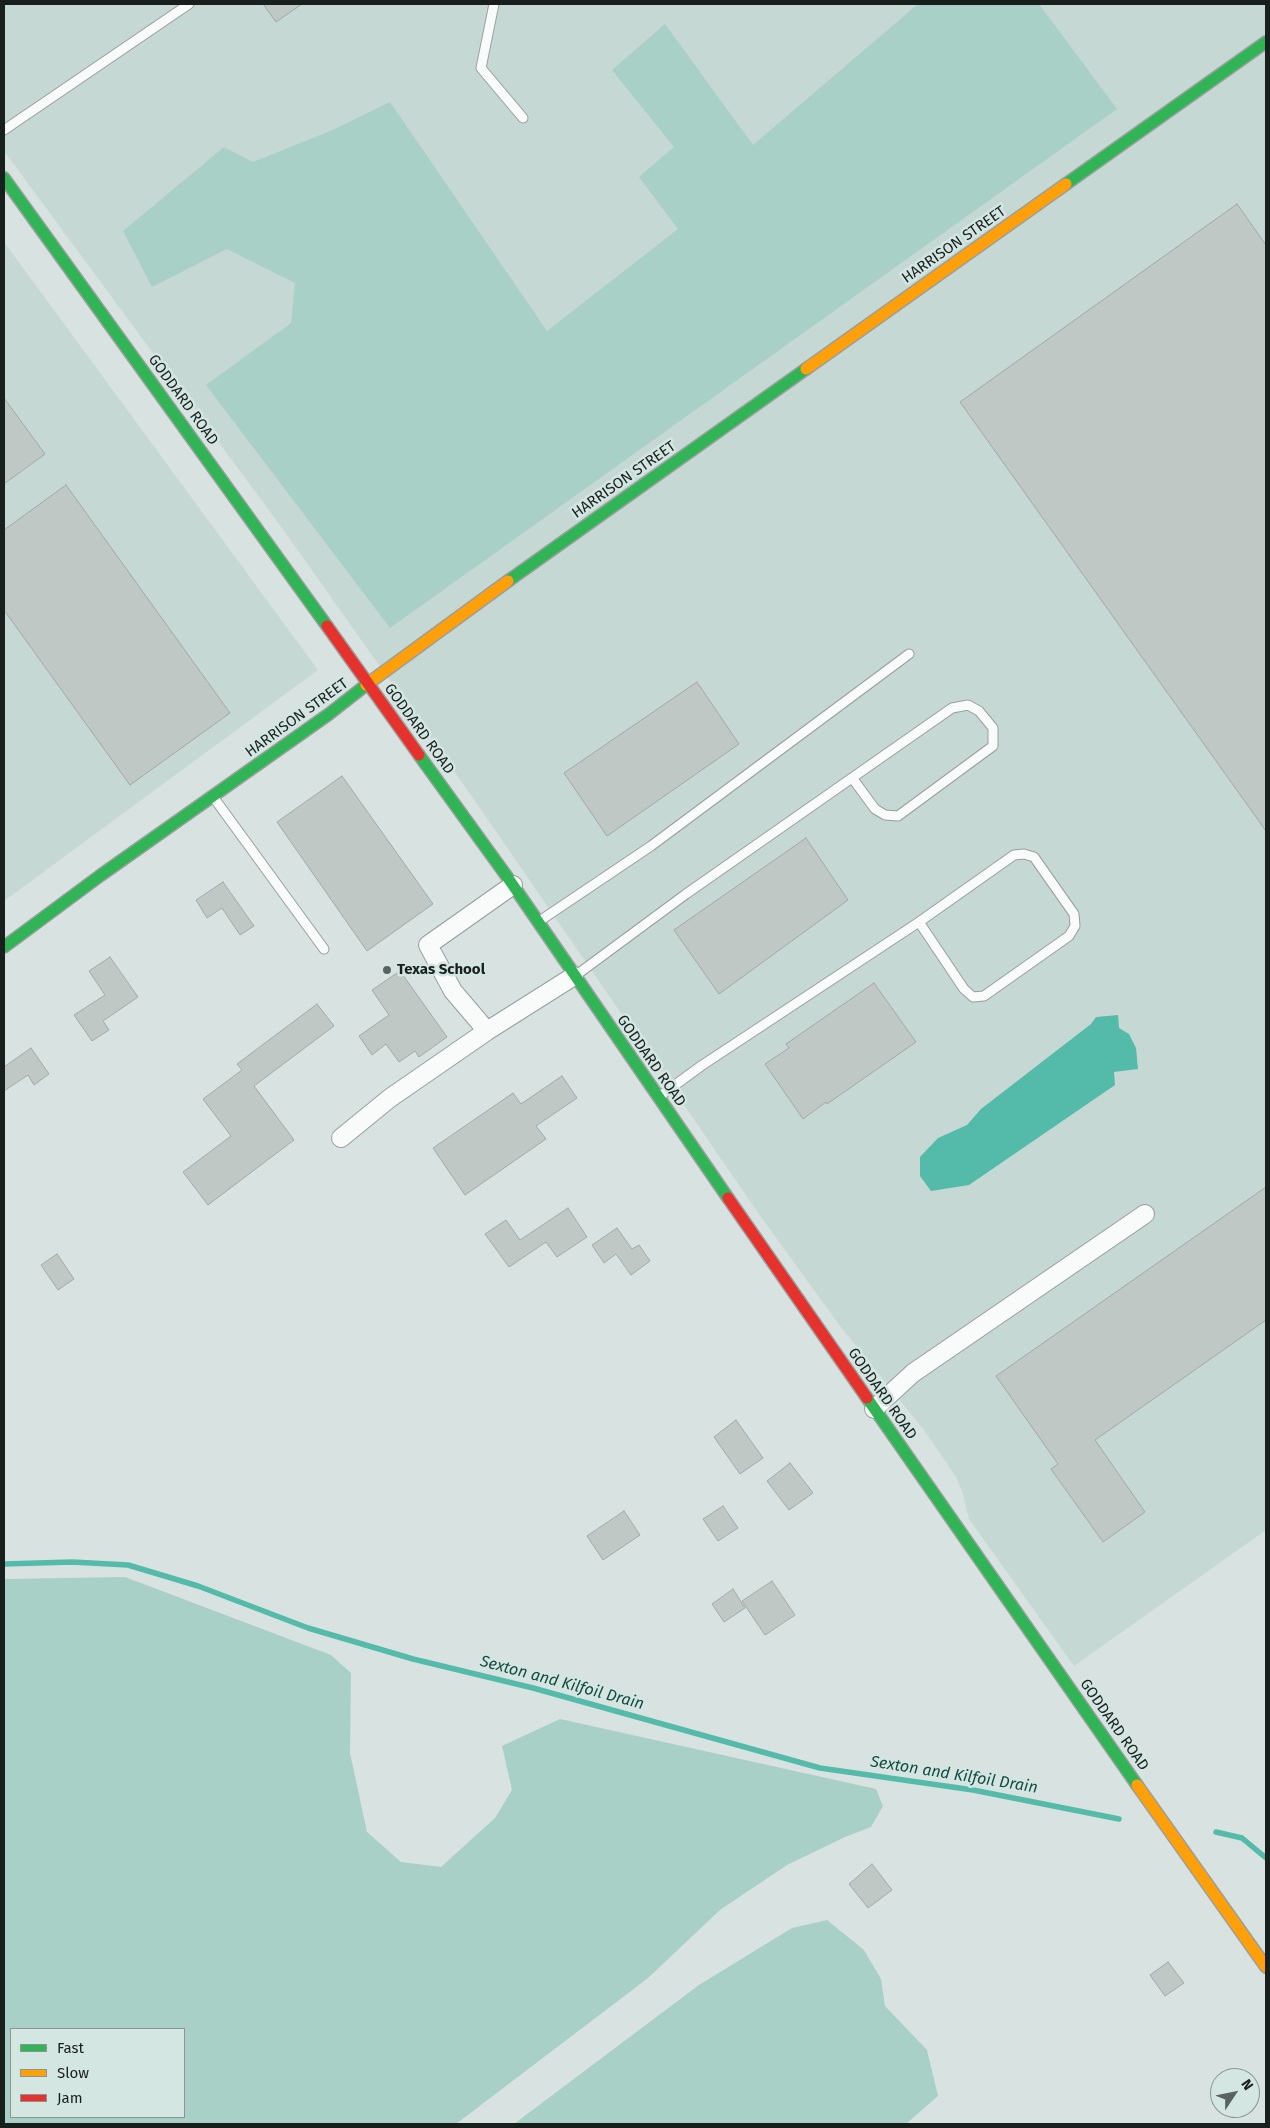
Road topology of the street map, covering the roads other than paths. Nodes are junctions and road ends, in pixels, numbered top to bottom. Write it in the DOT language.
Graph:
graph roads {
  1 [pos="189,4"];
  2 [pos="494,4"];
  3 [pos="1266,42"];
  4 [pos="523,118"];
  5 [pos="4,130"];
  6 [pos="4,178"];
  7 [pos="909,654"];
  8 [pos="369,684"];
  9 [pos="853,779"];
  10 [pos="213,796"];
  11 [pos="513,885"];
  12 [pos="538,922"];
  13 [pos="919,922"];
  14 [pos="4,948"];
  15 [pos="324,949"];
  16 [pos="574,976"];
  17 [pos="487,1031"];
  18 [pos="658,1097"];
  19 [pos="341,1138"];
  20 [pos="1144,1214"];
  21 [pos="874,1409"];
  22 [pos="1266,1967"];
  1 -- 5 [label="lane"];
  2 -- 4 [label="lane"];
  3 -- 8 [label="main road, HARRISON STREET"];
  6 -- 8 [label="main road, GODDARD ROAD"];
  7 -- 12 [label="lane"];
  8 -- 10 [label="main road, HARRISON STREET"];
  8 -- 11 [label="main road, GODDARD ROAD"];
  9 -- 9 [label="lane"];
  9 -- 16 [label="lane"];
  10 -- 14 [label="main road, HARRISON STREET"];
  10 -- 15 [label="lane"];
  11 -- 12 [label="main road, GODDARD ROAD"];
  11 -- 17 [label="street"];
  12 -- 16 [label="main road, GODDARD ROAD"];
  13 -- 13 [label="lane"];
  13 -- 18 [label="lane"];
  16 -- 17 [label="street"];
  16 -- 18 [label="main road, GODDARD ROAD"];
  17 -- 19 [label="street"];
  18 -- 21 [label="main road, GODDARD ROAD"];
  20 -- 21 [label="street"];
  21 -- 22 [label="main road, GODDARD ROAD"];
}
